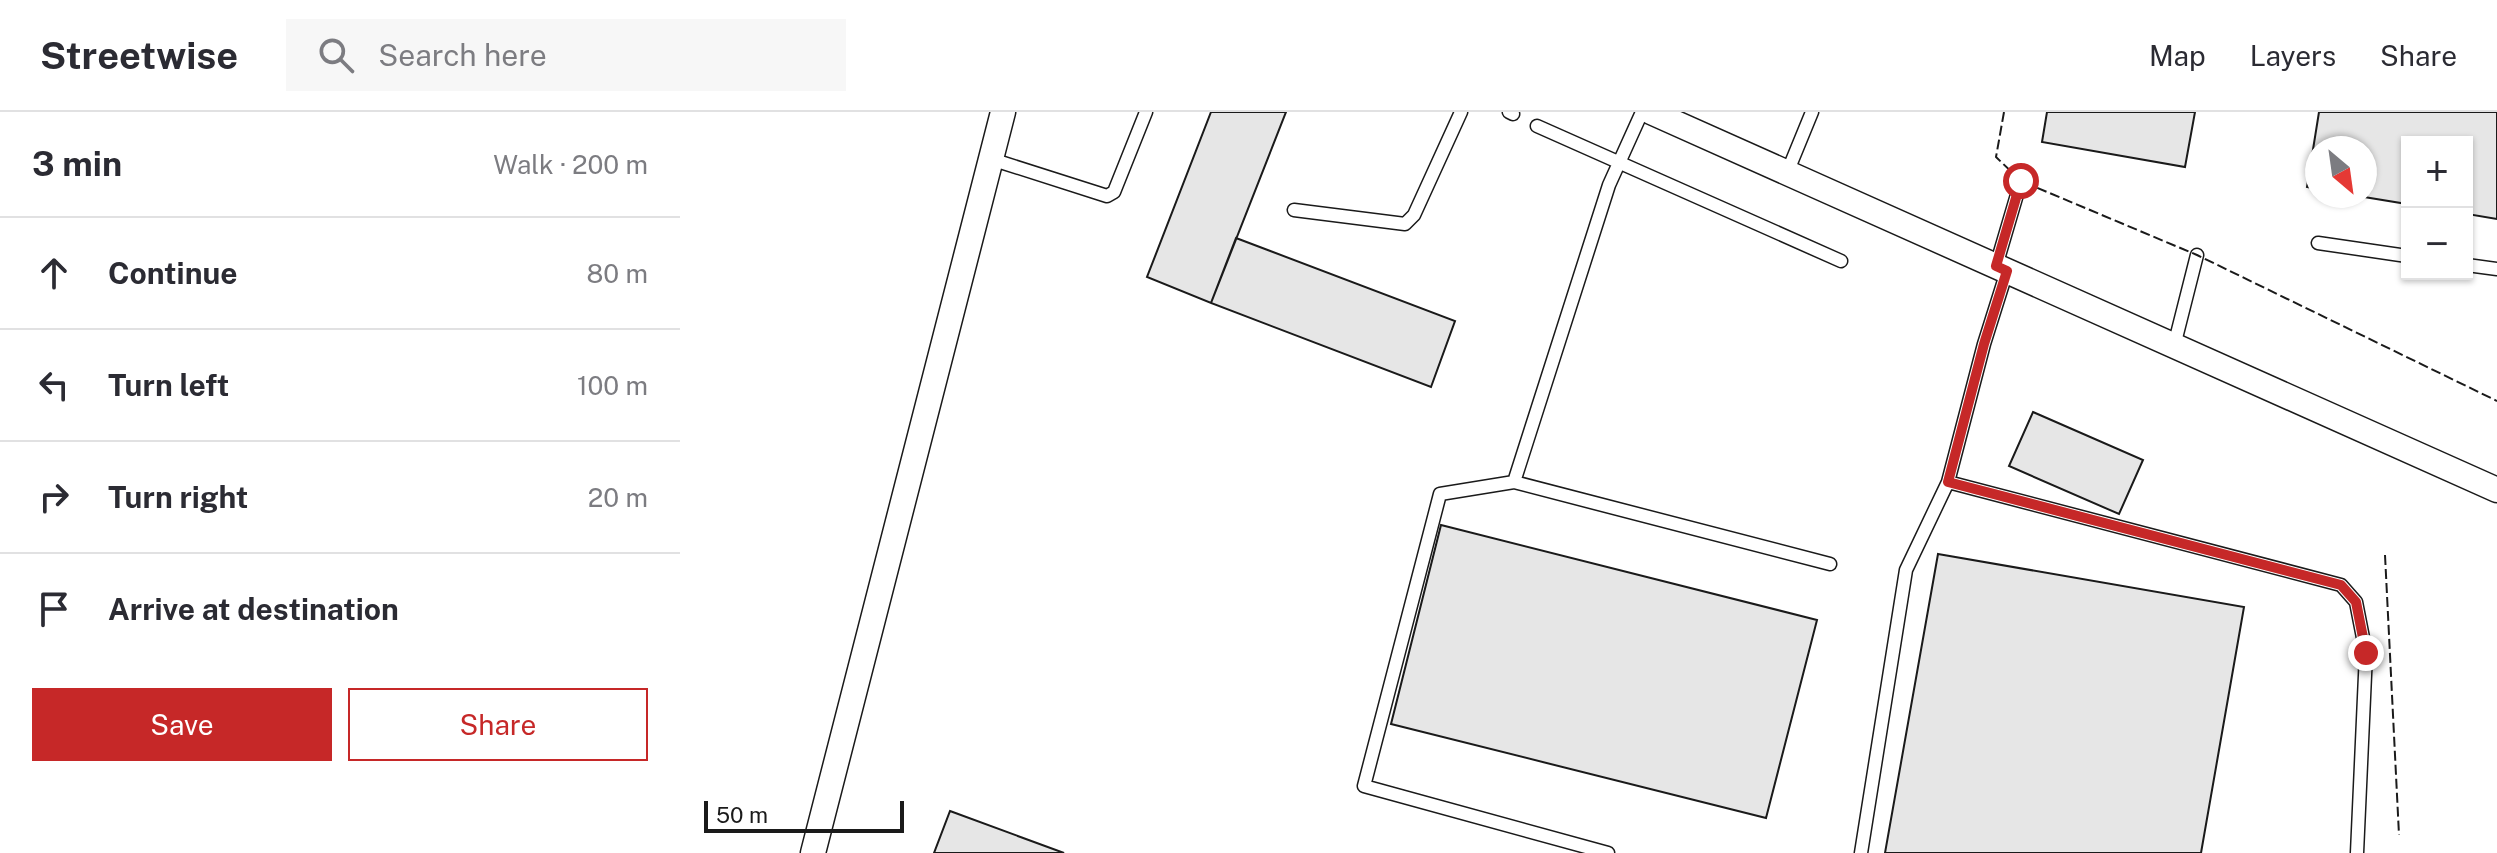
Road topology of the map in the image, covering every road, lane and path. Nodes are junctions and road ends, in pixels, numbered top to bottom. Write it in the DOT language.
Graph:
graph roads {
  1 [pos="1003,112"];
  2 [pos="1146,112"];
  3 [pos="1461,112"];
  4 [pos="1642,112"];
  5 [pos="1651,112"];
  6 [pos="1812,112"];
  7 [pos="1537,126"];
  8 [pos="991,159"];
  9 [pos="1620,162"];
  10 [pos="1787,173"];
  11 [pos="2021,181"];
  12 [pos="1294,210"];
  13 [pos="2318,243"];
  14 [pos="2197,255"];
  15 [pos="2401,255"];
  16 [pos="1841,261"];
  17 [pos="2473,266"];
  18 [pos="2001,268"];
  19 [pos="2497,269"];
  20 [pos="2174,346"];
  21 [pos="1514,482"];
  22 [pos="1948,482"];
  23 [pos="2497,490"];
  24 [pos="1830,564"];
  25 [pos="813,853"];
  26 [pos="1608,853"];
  27 [pos="1861,853"];
  28 [pos="2357,853"];
  1 -- 8 [label="street"];
  2 -- 8 [label="lane"];
  3 -- 12 [label="lane"];
  4 -- 9 [label="lane"];
  5 -- 10 [label="street"];
  6 -- 10 [label="lane"];
  7 -- 9 [label="lane"];
  8 -- 25 [label="street"];
  9 -- 16 [label="lane"];
  9 -- 21 [label="lane"];
  10 -- 18 [label="street"];
  11 -- 18 [label="lane"];
  13 -- 15 [label="lane"];
  14 -- 20 [label="lane"];
  17 -- 19 [label="lane"];
  18 -- 20 [label="street"];
  18 -- 22 [label="lane"];
  20 -- 23 [label="street"];
  21 -- 24 [label="lane"];
  21 -- 26 [label="lane"];
  22 -- 27 [label="lane"];
  22 -- 28 [label="lane"];
}
